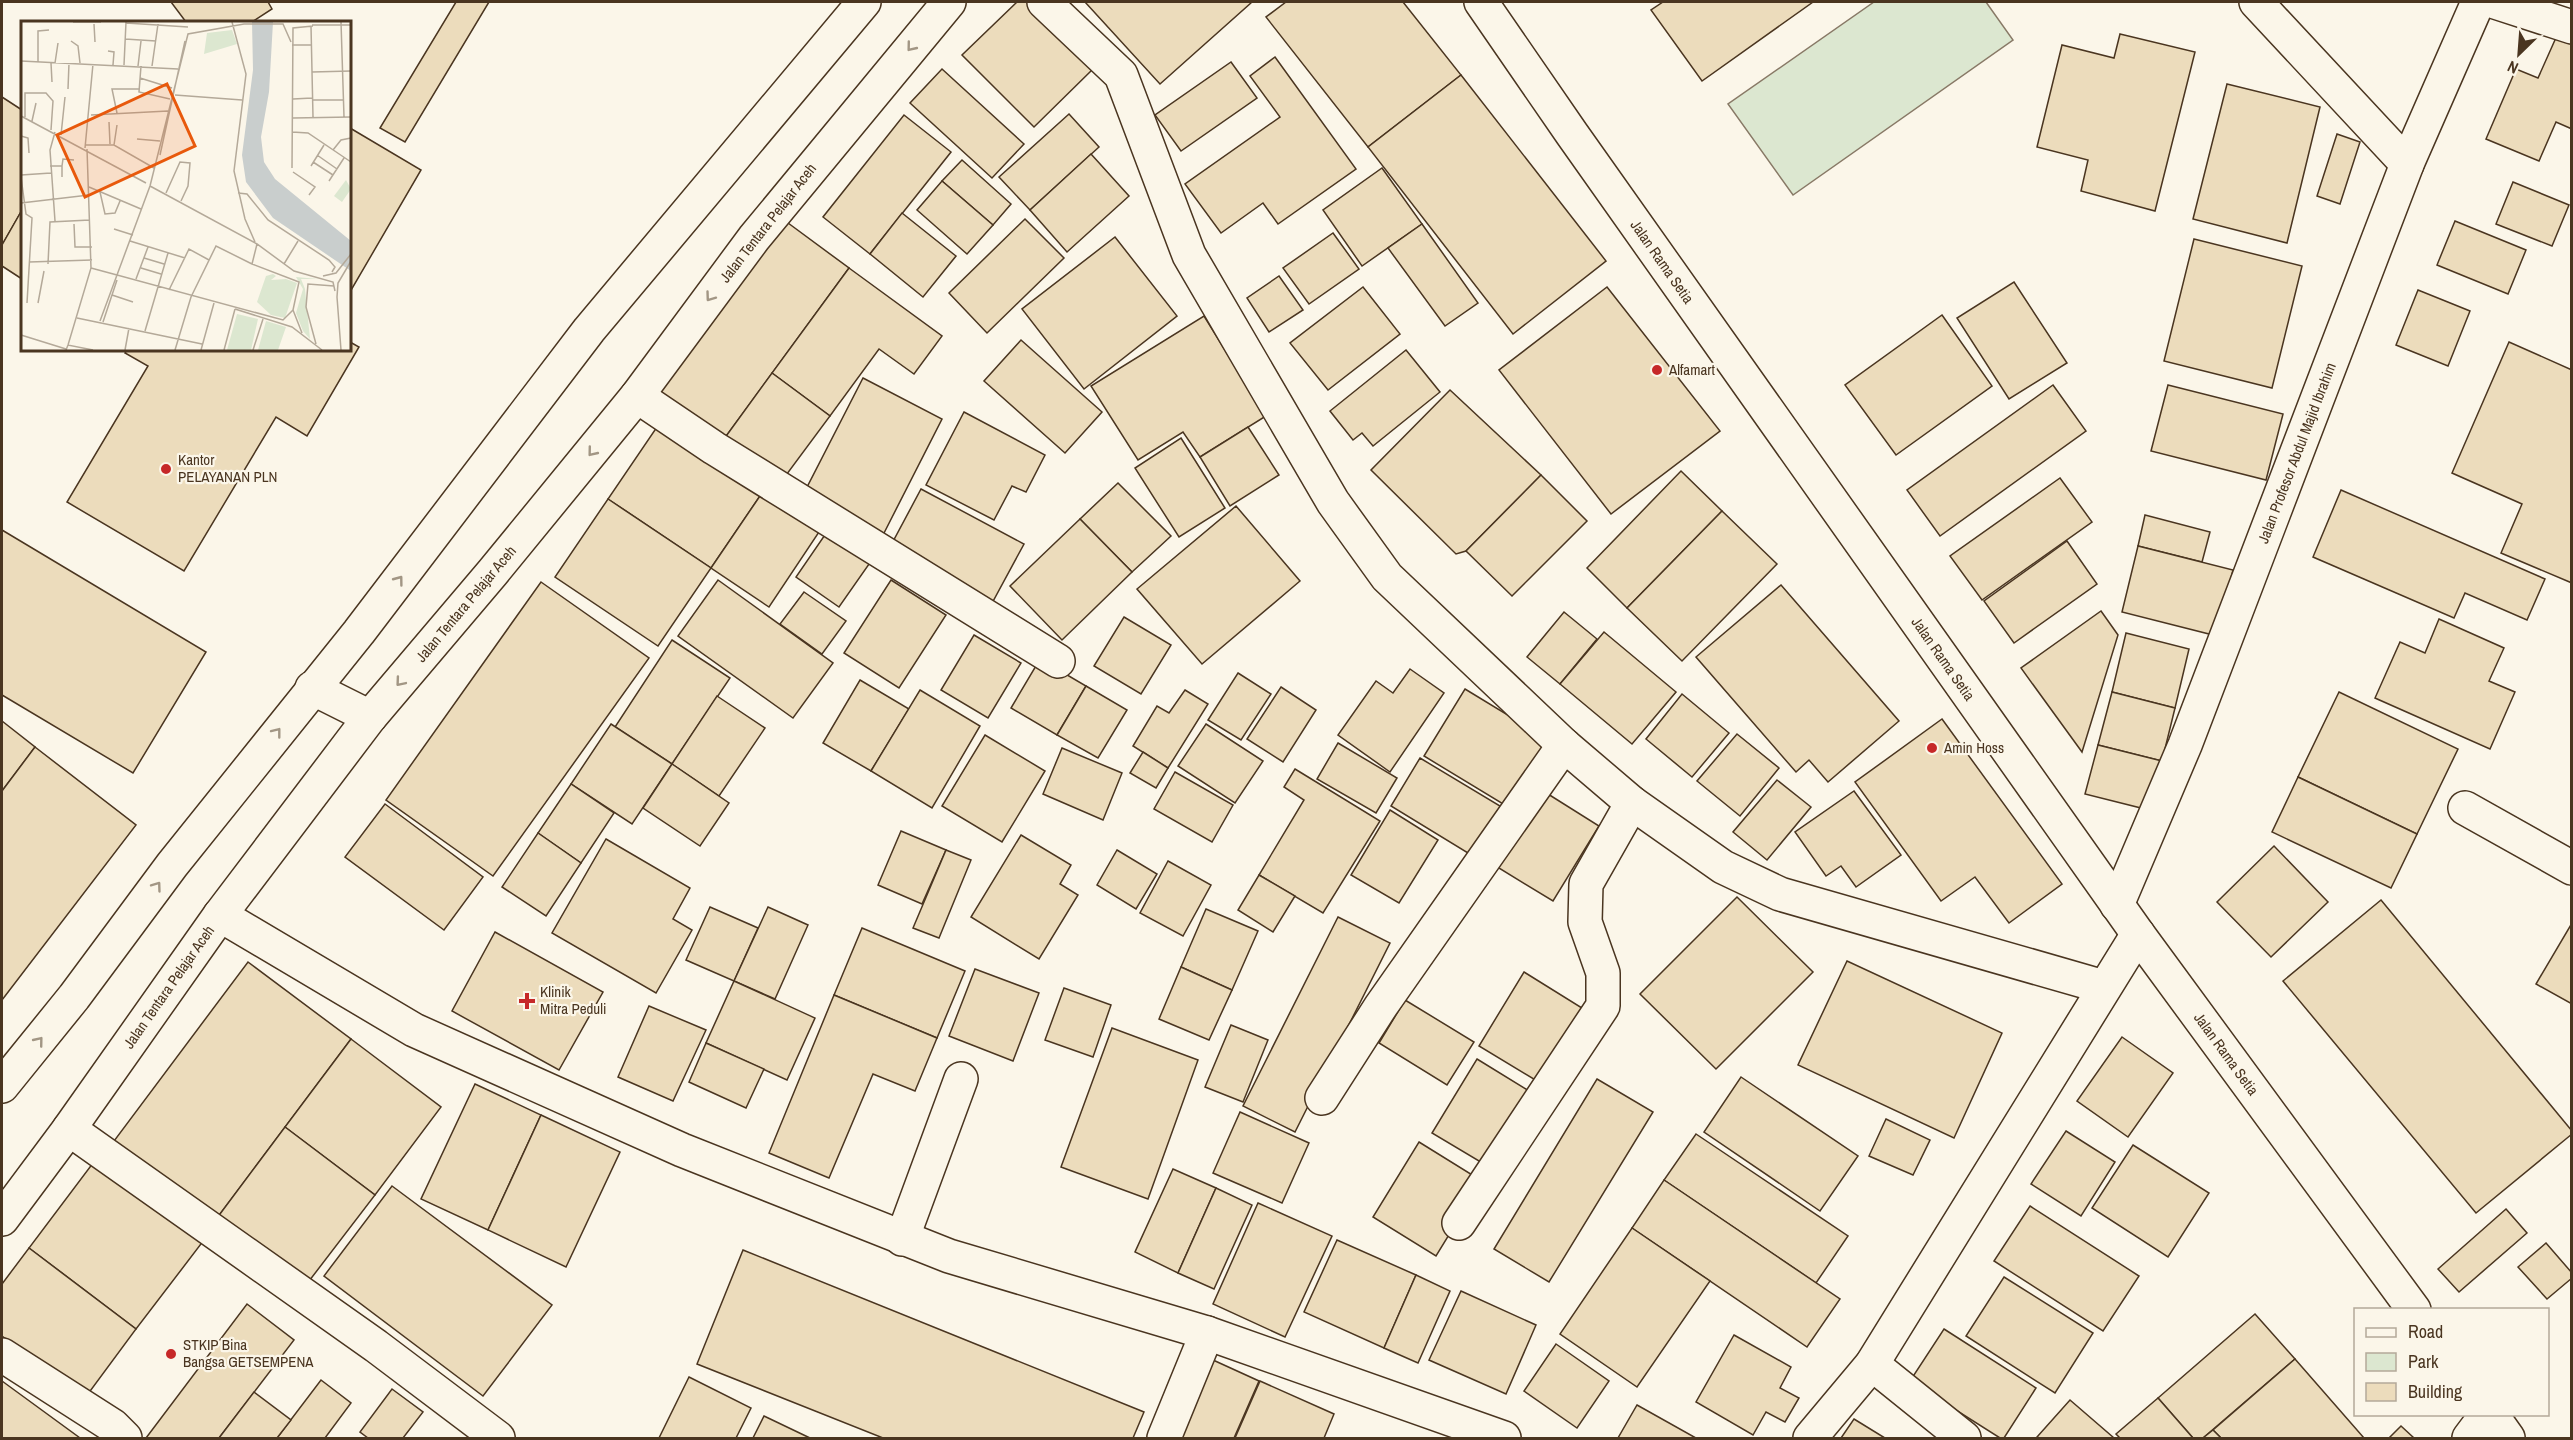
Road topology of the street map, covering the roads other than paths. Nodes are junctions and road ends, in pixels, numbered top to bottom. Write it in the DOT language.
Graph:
graph roads {
  1 [pos="864,2"];
  2 [pos="949,2"];
  3 [pos="1044,2"];
  4 [pos="1481,2"];
  5 [pos="2256,2"];
  6 [pos="2478,2"];
  7 [pos="2495,2"];
  8 [pos="2571,27"];
  9 [pos="2407,164"];
  10 [pos="637,396"];
  11 [pos="1058,661"];
  12 [pos="312,688"];
  13 [pos="370,717"];
  14 [pos="1564,745"];
  15 [pos="1632,802"];
  16 [pos="2464,808"];
  17 [pos="2571,868"];
  18 [pos="2117,905"];
  19 [pos="220,915"];
  20 [pos="2138,934"];
  21 [pos="2104,987"];
  22 [pos="961,1079"];
  23 [pos="2,1086"];
  24 [pos="1322,1098"];
  25 [pos="69,1129"];
  26 [pos="2,1219"];
  27 [pos="1459,1223"];
  28 [pos="902,1239"];
  29 [pos="2413,1308"];
  30 [pos="1207,1333"];
  31 [pos="2,1355"];
  32 [pos="1872,1364"];
  33 [pos="2487,1416"];
  34 [pos="2491,1416"];
  35 [pos="125,1438"];
  36 [pos="498,1438"];
  37 [pos="1164,1438"];
  38 [pos="1504,1438"];
  39 [pos="1810,1438"];
  40 [pos="1964,1438"];
  41 [pos="2469,1438"];
  42 [pos="2508,1438"];
  12 -- 1 [label="street, one-way"];
  2 -- 10 [label="street, Jalan Tentara Pelajar Aceh, one-way"];
  3 -- 14 [label="street"];
  4 -- 18 [label="street, Jalan Rama Setia"];
  5 -- 9 [label="street"];
  6 -- 9 [label="street, Jalan Profesor Abdul Majid Ibrahim"];
  7 -- 8 [label="street"];
  9 -- 18 [label="street, Jalan Profesor Abdul Majid Ibrahim"];
  10 -- 11 [label="street"];
  10 -- 13 [label="street, Jalan Tentara Pelajar Aceh, one-way"];
  12 -- 13 [label="street"];
  23 -- 12 [label="street, one-way"];
  13 -- 19 [label="street, Jalan Tentara Pelajar Aceh"];
  14 -- 15 [label="street"];
  14 -- 24 [label="street"];
  15 -- 21 [label="street"];
  15 -- 27 [label="street"];
  16 -- 17 [label="street"];
  18 -- 20 [label="street, Jalan Rama Setia"];
  19 -- 25 [label="street, Jalan Tentara Pelajar Aceh"];
  19 -- 28 [label="street"];
  20 -- 21 [label="street"];
  20 -- 29 [label="street, Jalan Rama Setia"];
  21 -- 32 [label="street"];
  22 -- 28 [label="street"];
  25 -- 26 [label="street, Jalan Tentara Pelajar Aceh"];
  25 -- 36 [label="street"];
  28 -- 30 [label="street"];
  30 -- 37 [label="street"];
  30 -- 38 [label="street"];
  31 -- 35 [label="street"];
  32 -- 39 [label="street"];
  32 -- 40 [label="street"];
  33 -- 41 [label="street"];
  34 -- 42 [label="street"];
}
